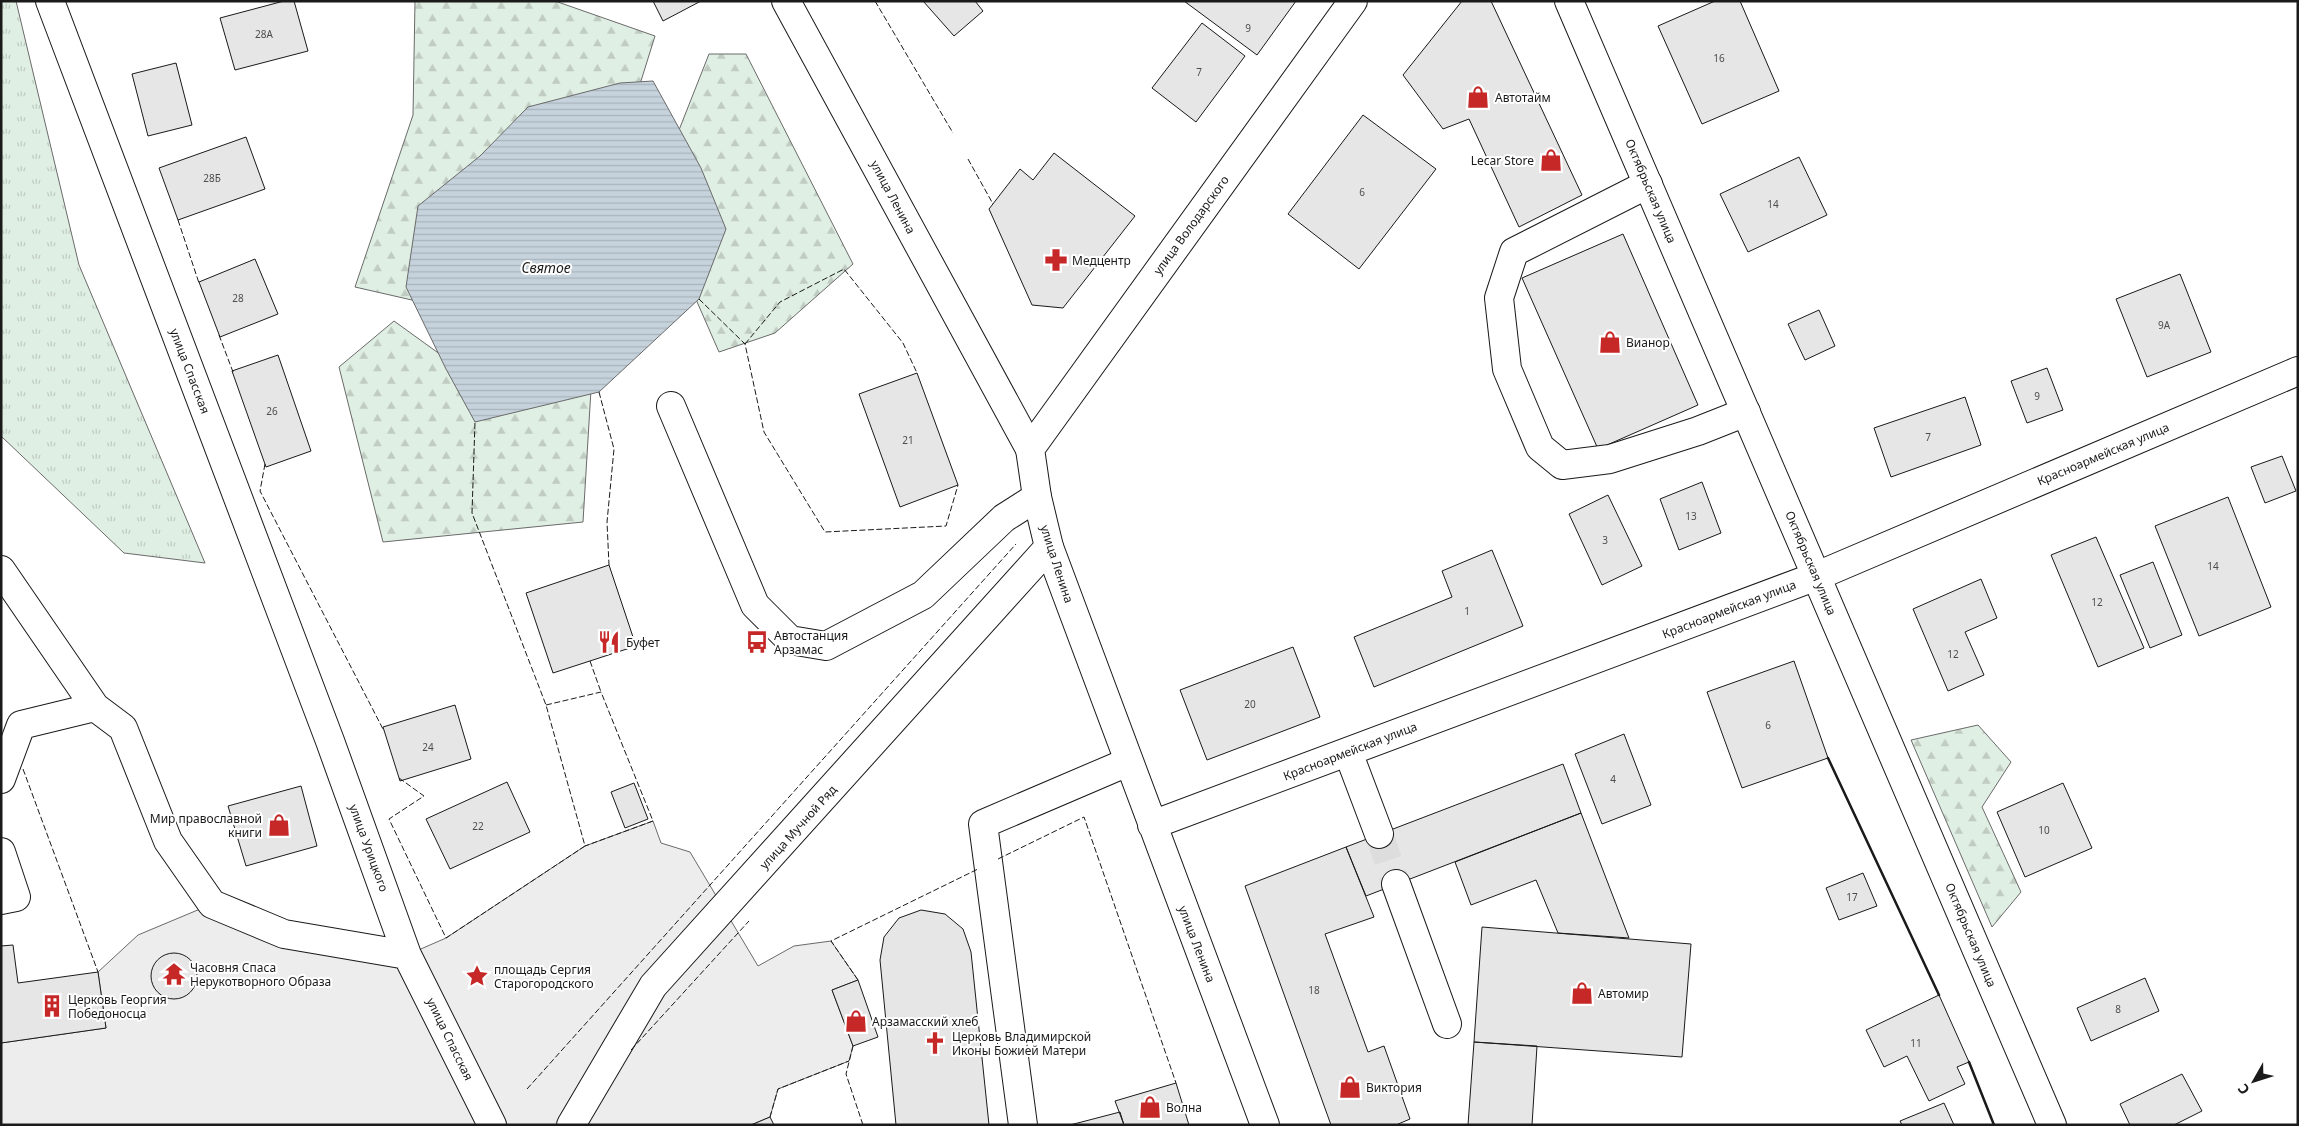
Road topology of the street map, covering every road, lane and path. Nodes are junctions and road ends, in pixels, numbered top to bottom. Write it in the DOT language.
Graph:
graph roads {
  1 [pos="50,1"];
  2 [pos="786,1"];
  3 [pos="1353,1"];
  4 [pos="1569,1"];
  5 [pos="1648,184"];
  6 [pos="2298,372"];
  7 [pos="671,406"];
  8 [pos="1746,412"];
  9 [pos="1030,449"];
  10 [pos="1037,497"];
  11 [pos="1049,547"];
  12 [pos="1,570"];
  13 [pos="1817,576"];
  14 [pos="96,707"];
  15 [pos="330,741"];
  16 [pos="1348,752"];
  17 [pos="1128,762"];
  18 [pos="1,779"];
  19 [pos="1152,825"];
  20 [pos="1379,834"];
  21 [pos="1,852"];
  22 [pos="1396,884"];
  23 [pos="1,900"];
  24 [pos="407,955"];
  25 [pos="1447,1024"];
  26 [pos="492,1125"];
  27 [pos="571,1125"];
  28 [pos="1022,1125"];
  29 [pos="1265,1125"];
  30 [pos="2052,1125"];
  1 -- 15 [label="street, улица Спасская"];
  2 -- 9 [label="street, улица Ленина"];
  3 -- 9 [label="street, улица Володарского"];
  4 -- 5 [label="street, Октябрьская улица"];
  5 -- 8 [label="street, Октябрьская улица"];
  5 -- 8 [label="street"];
  6 -- 13 [label="street, Красноармейская улица"];
  7 -- 10 [label="street"];
  8 -- 13 [label="street, Октябрьская улица"];
  9 -- 10 [label="street, улица Ленина"];
  10 -- 11 [label="street, улица Ленина"];
  11 -- 17 [label="street, улица Ленина"];
  11 -- 27 [label="street, улица Мучной Ряд"];
  12 -- 14 [label="street"];
  13 -- 16 [label="street, Красноармейская улица"];
  13 -- 30 [label="street, Октябрьская улица"];
  14 -- 18 [label="street"];
  14 -- 24 [label="street"];
  15 -- 24 [label="street, улица Урицкого"];
  16 -- 19 [label="street, Красноармейская улица"];
  16 -- 20 [label="street"];
  17 -- 19 [label="street, улица Ленина"];
  17 -- 28 [label="street"];
  19 -- 29 [label="street, улица Ленина"];
  21 -- 23 [label="street"];
  22 -- 25 [label="street"];
  24 -- 26 [label="street, улица Спасская"];
}
